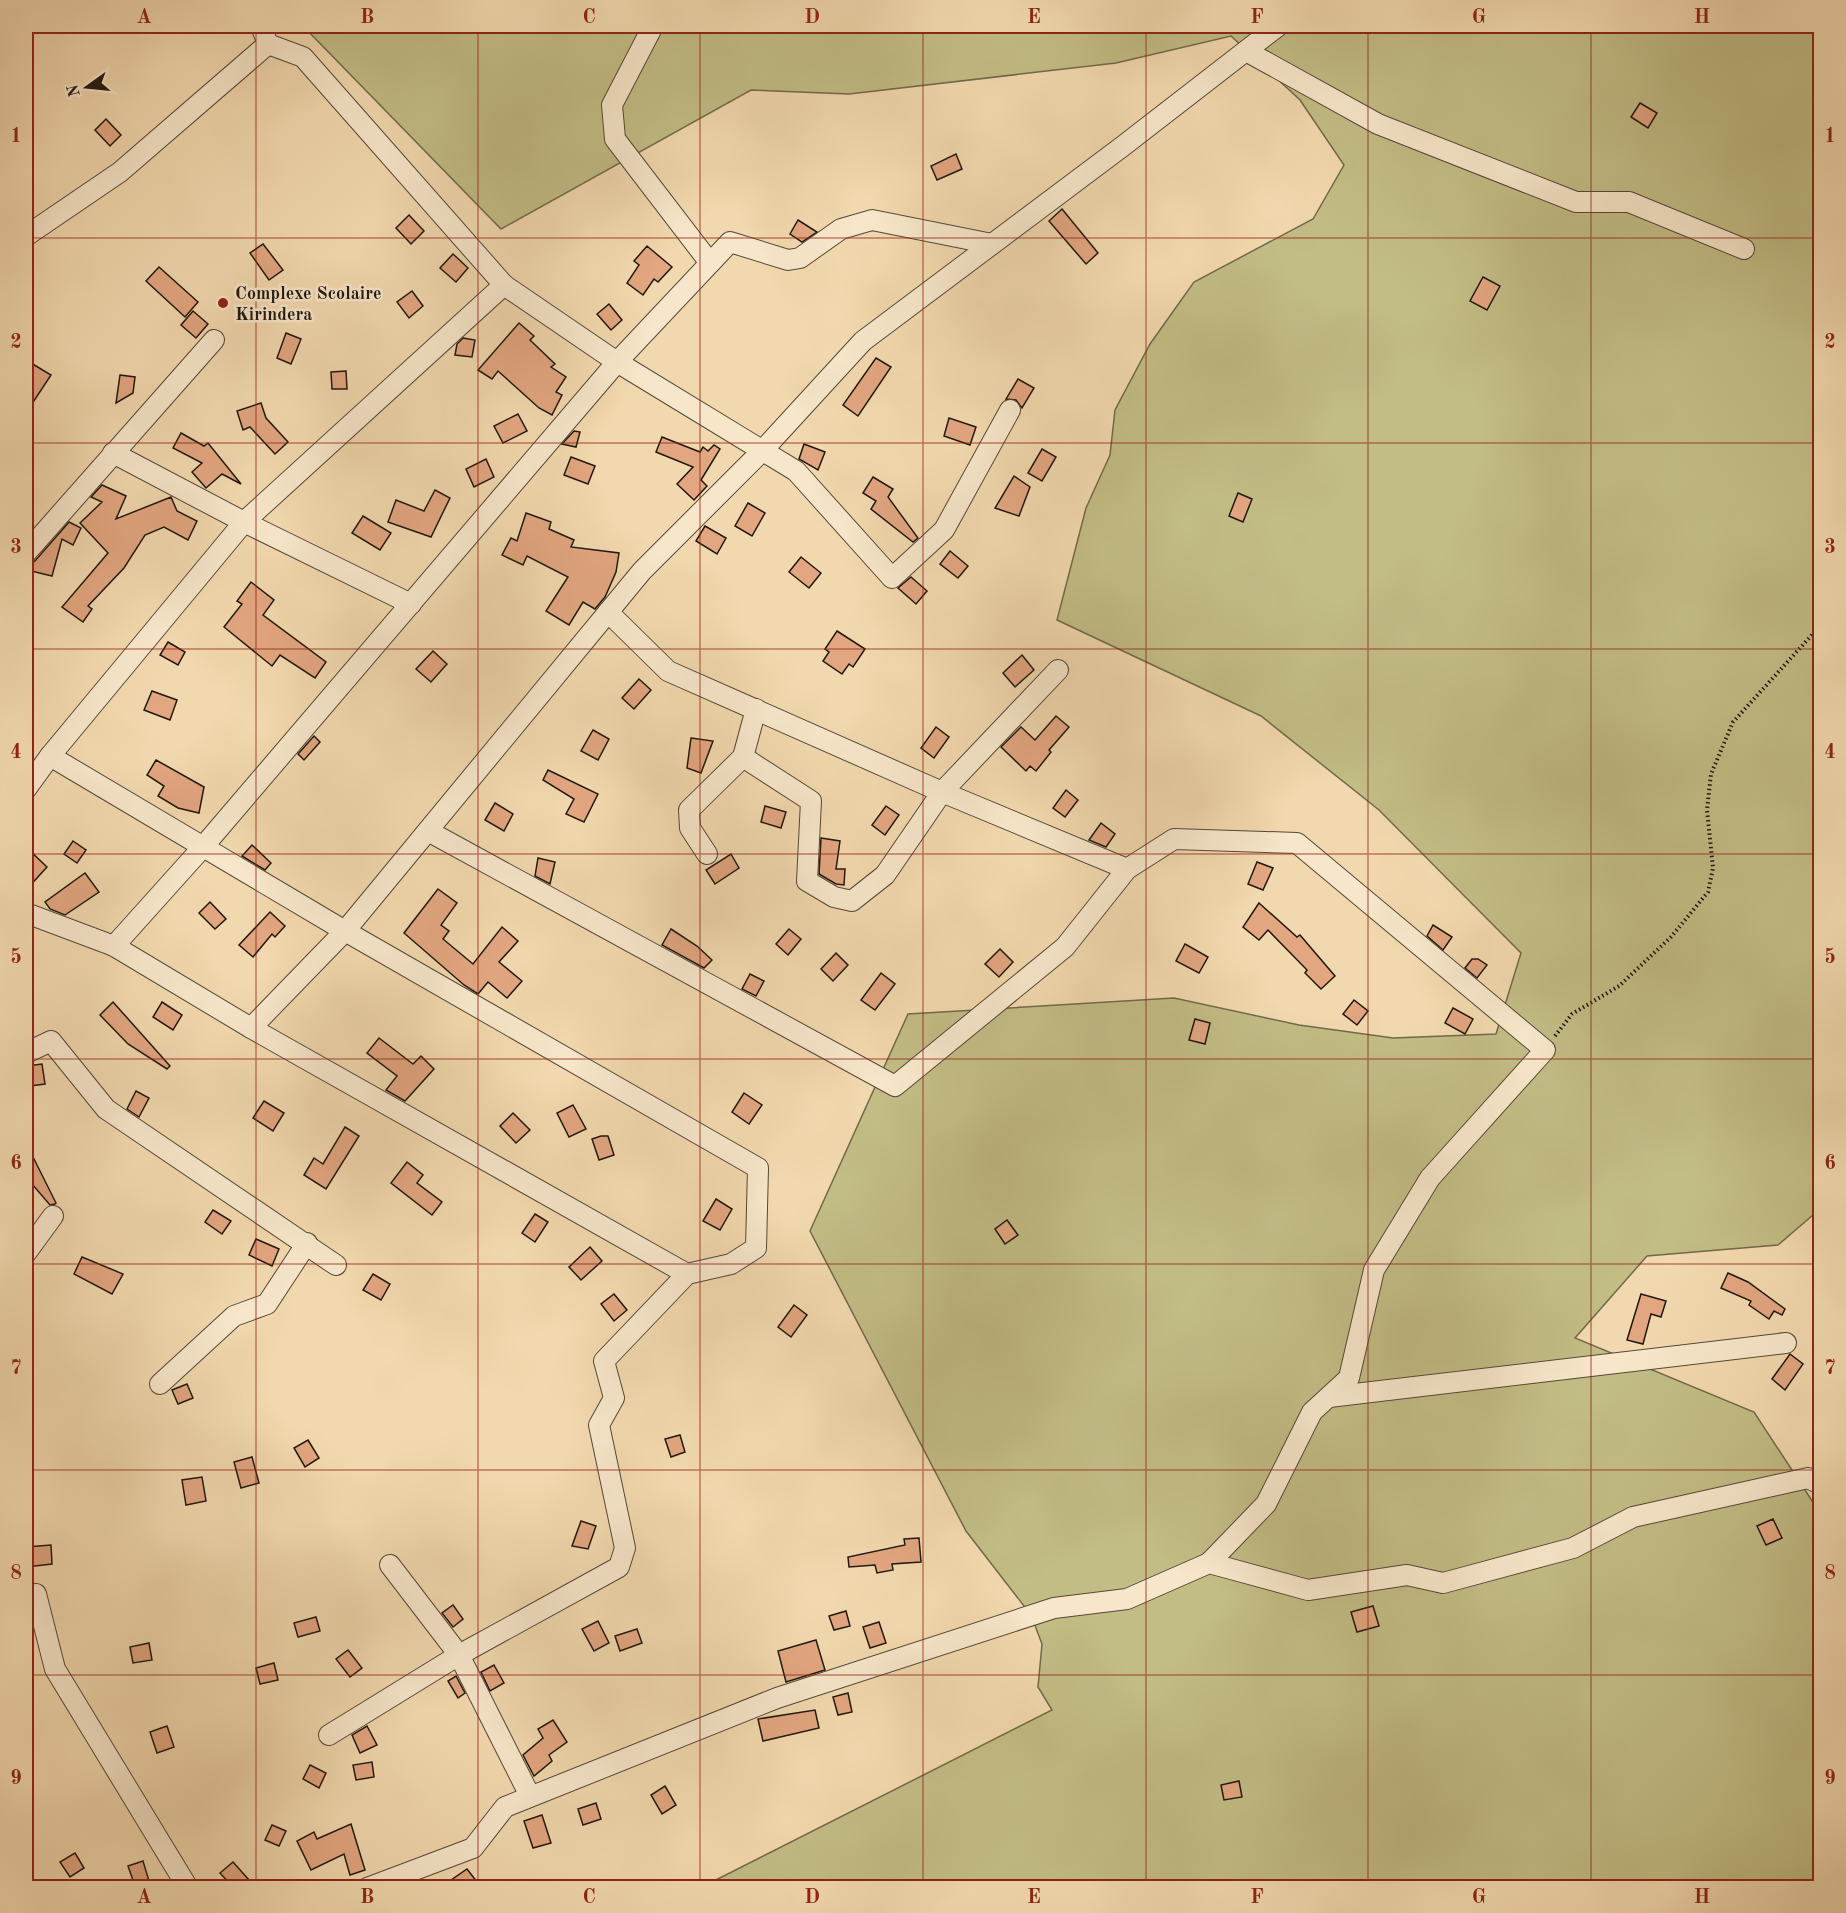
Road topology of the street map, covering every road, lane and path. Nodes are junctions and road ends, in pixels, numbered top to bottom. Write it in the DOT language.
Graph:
graph roads {
  1 [pos="652,26"];
  2 [pos="1278,26"];
  3 [pos="265,35"];
  4 [pos="1246,51"];
  5 [pos="26,236"];
  6 [pos="992,244"];
  7 [pos="1744,249"];
  8 [pos="710,263"];
  9 [pos="504,285"];
  10 [pos="214,340"];
  11 [pos="617,362"];
  12 [pos="1010,410"];
  13 [pos="763,450"];
  14 [pos="113,453"];
  15 [pos="244,522"];
  16 [pos="26,553"];
  17 [pos="411,604"];
  18 [pos="608,612"];
  19 [pos="1821,626"];
  20 [pos="1058,670"];
  21 [pos="756,709"];
  22 [pos="50,756"];
  23 [pos="743,757"];
  24 [pos="28,780"];
  25 [pos="942,792"];
  26 [pos="428,831"];
  27 [pos="202,848"];
  28 [pos="707,854"];
  29 [pos="1127,869"];
  30 [pos="26,914"];
  31 [pos="345,931"];
  32 [pos="114,946"];
  33 [pos="251,1028"];
  34 [pos="1545,1050"];
  35 [pos="26,1053"];
  36 [pos="53,1216"];
  37 [pos="307,1243"];
  38 [pos="26,1253"];
  39 [pos="336,1265"];
  40 [pos="687,1275"];
  41 [pos="1786,1343"];
  42 [pos="160,1383"];
  43 [pos="1329,1396"];
  44 [pos="1816,1478"];
  45 [pos="1209,1563"];
  46 [pos="390,1565"];
  47 [pos="36,1594"];
  48 [pos="459,1655"];
  49 [pos="329,1735"];
  50 [pos="530,1796"];
  51 [pos="406,1881"];
  52 [pos="188,1887"];
  53 [pos="367,1887"];
  1 -- 8 [label="street"];
  2 -- 4 [label="street"];
  3 -- 5 [label="street"];
  3 -- 9 [label="street"];
  4 -- 6 [label="street"];
  4 -- 7 [label="street"];
  6 -- 8 [label="street"];
  6 -- 13 [label="street"];
  8 -- 11 [label="street"];
  9 -- 11 [label="street"];
  9 -- 15 [label="street"];
  10 -- 14 [label="street"];
  11 -- 13 [label="street"];
  11 -- 17 [label="street"];
  12 -- 13 [label="street"];
  13 -- 18 [label="street"];
  14 -- 15 [label="street"];
  14 -- 16 [label="street"];
  15 -- 17 [label="street"];
  15 -- 22 [label="street"];
  17 -- 27 [label="street"];
  18 -- 21 [label="street"];
  18 -- 26 [label="street"];
  19 -- 34 [label="path"];
  20 -- 25 [label="street"];
  21 -- 23 [label="street"];
  21 -- 25 [label="street"];
  22 -- 24 [label="street"];
  22 -- 27 [label="street"];
  23 -- 25 [label="street"];
  23 -- 28 [label="street"];
  25 -- 29 [label="street"];
  26 -- 29 [label="street"];
  26 -- 31 [label="street"];
  27 -- 31 [label="street"];
  27 -- 32 [label="street"];
  29 -- 34 [label="street"];
  30 -- 32 [label="street"];
  31 -- 33 [label="street"];
  31 -- 40 [label="street"];
  32 -- 33 [label="street"];
  33 -- 40 [label="street"];
  34 -- 43 [label="street"];
  35 -- 37 [label="street"];
  36 -- 38 [label="street"];
  37 -- 39 [label="street"];
  37 -- 42 [label="street"];
  40 -- 48 [label="street"];
  41 -- 43 [label="street"];
  43 -- 45 [label="street"];
  44 -- 45 [label="street"];
  45 -- 50 [label="street"];
  46 -- 48 [label="street"];
  47 -- 52 [label="street"];
  48 -- 49 [label="street"];
  48 -- 50 [label="street"];
  50 -- 51 [label="street"];
  51 -- 53 [label="street"];
}
